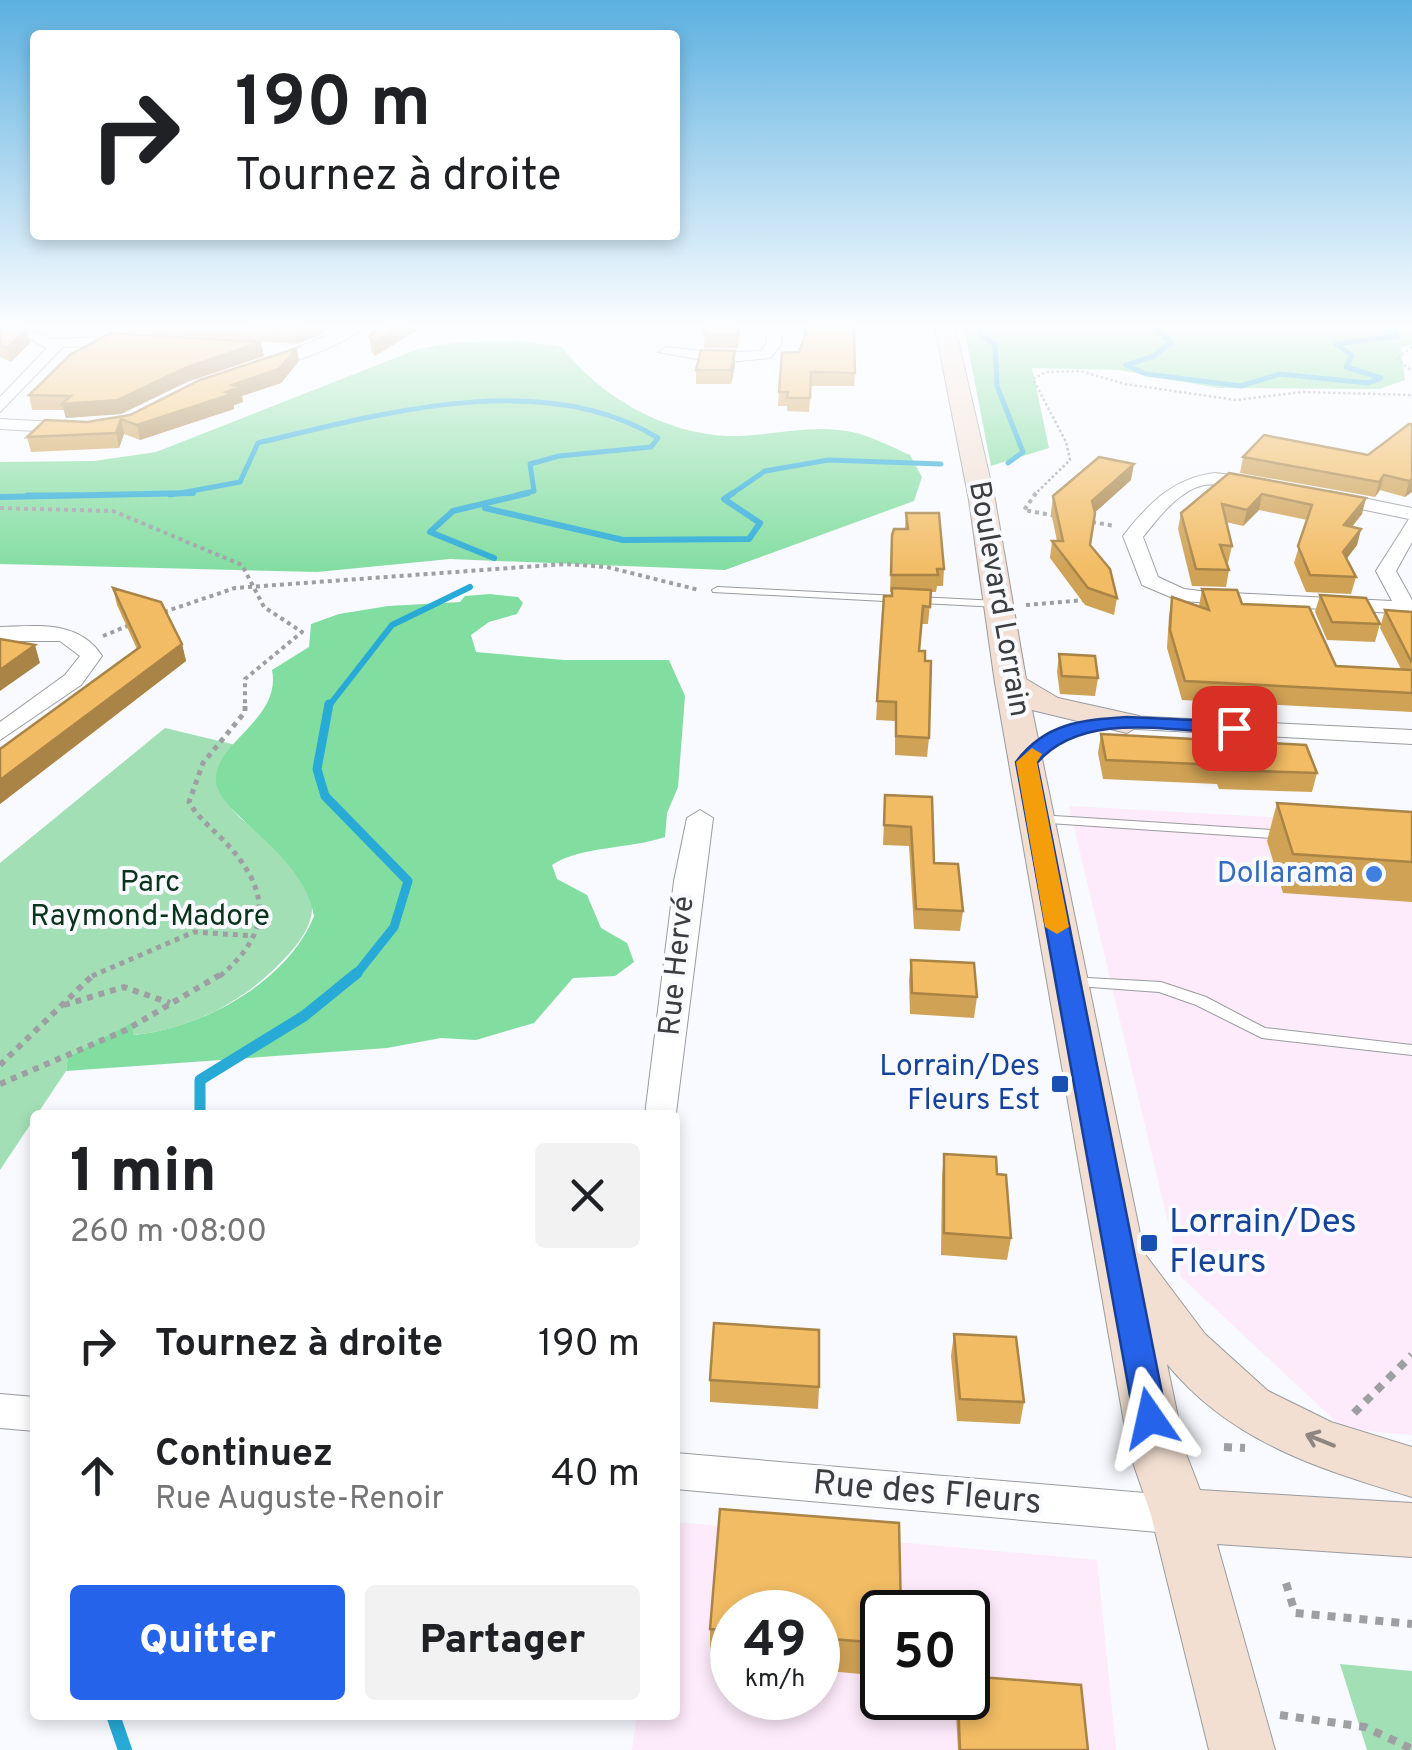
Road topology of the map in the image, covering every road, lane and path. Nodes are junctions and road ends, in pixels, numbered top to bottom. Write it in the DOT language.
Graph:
graph roads {
  1 [pos="961,409"];
  2 [pos="1047,409"];
  3 [pos="0,424"];
  4 [pos="90,428"];
  5 [pos="1278,487"];
  6 [pos="1310,493"];
  7 [pos="0,508"];
  8 [pos="1412,514"];
  9 [pos="1062,517"];
  10 [pos="1081,520"];
  11 [pos="1412,524"];
  12 [pos="1138,530"];
  13 [pos="253,586"];
  14 [pos="717,590"];
  15 [pos="1089,600"];
  16 [pos="999,604"];
  17 [pos="1409,608"];
  18 [pos="152,616"];
  19 [pos="135,623"];
  20 [pos="0,634"];
  21 [pos="84,644"];
  22 [pos="1011,683"];
  23 [pos="1127,722"];
  24 [pos="0,733"];
  25 [pos="1412,737"];
  26 [pos="1026,762"];
  27 [pos="700,818"];
  28 [pos="1037,819"];
  29 [pos="1295,836"];
  30 [pos="256,936"];
  31 [pos="175,938"];
  32 [pos="174,950"];
  33 [pos="1067,982"];
  34 [pos="170,1003"];
  35 [pos="61,1006"];
  36 [pos="1412,1050"];
  37 [pos="4,1055"];
  38 [pos="0,1065"];
  39 [pos="0,1084"];
  40 [pos="663,1110"];
  41 [pos="1118,1252"];
  42 [pos="0,1411"];
  43 [pos="30,1414"];
  44 [pos="680,1471"];
  45 [pos="1412,1472"];
  46 [pos="1180,1515"];
  47 [pos="1412,1530"];
  48 [pos="1286,1583"];
  49 [pos="1412,1624"];
  50 [pos="1237,1730"];
  51 [pos="1412,1750"];
  1 -- 16 [label="main road, Boulevard Lorrain"];
  2 -- 9 [label="path"];
  3 -- 4 [label="street"];
  5 -- 12 [label="street"];
  6 -- 8 [label="street"];
  7 -- 13 [label="path"];
  10 -- 12 [label="path"];
  11 -- 17 [label="street"];
  12 -- 17 [label="street"];
  13 -- 14 [label="path"];
  13 -- 18 [label="path"];
  13 -- 30 [label="path"];
  14 -- 16 [label="lane"];
  15 -- 16 [label="path"];
  16 -- 22 [label="main road, Boulevard Lorrain"];
  19 -- 21 [label="path"];
  20 -- 21 [label="street"];
  21 -- 24 [label="street"];
  22 -- 23 [label="main road"];
  22 -- 26 [label="main road, Boulevard Lorrain"];
  23 -- 25 [label="street"];
  23 -- 26 [label="main road"];
  26 -- 28 [label="main road, Boulevard Lorrain"];
  27 -- 40 [label="street, Rue Hervé"];
  28 -- 29 [label="lane"];
  28 -- 33 [label="main road, Boulevard Lorrain"];
  30 -- 31 [label="path"];
  30 -- 34 [label="path"];
  31 -- 32 [label="path"];
  31 -- 35 [label="path"];
  33 -- 36 [label="lane"];
  33 -- 41 [label="main road, Boulevard Lorrain"];
  34 -- 35 [label="path"];
  34 -- 39 [label="path"];
  35 -- 37 [label="path"];
  37 -- 38 [label="path"];
  45 -- 41 [label="main road, one-way"];
  41 -- 46 [label="main road, Boulevard Lorrain"];
  42 -- 43 [label="street"];
  44 -- 46 [label="street, Rue des Fleurs"];
  46 -- 47 [label="main road"];
  46 -- 50 [label="main road, Boulevard Lorrain"];
  48 -- 49 [label="path"];
  50 -- 51 [label="path"];
}
